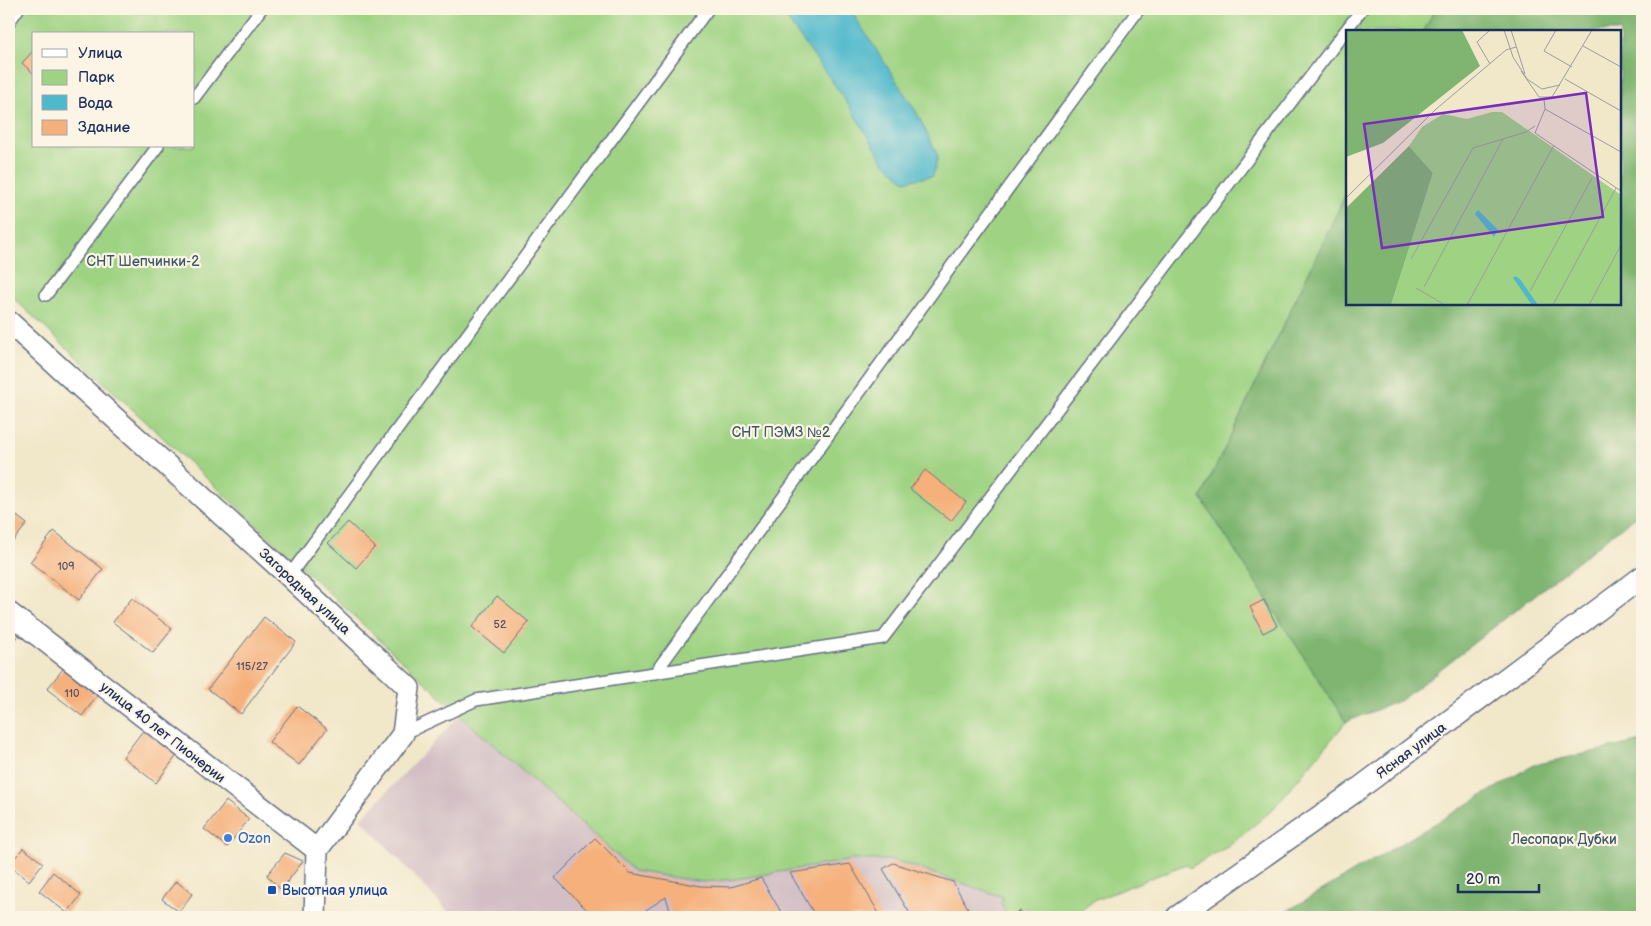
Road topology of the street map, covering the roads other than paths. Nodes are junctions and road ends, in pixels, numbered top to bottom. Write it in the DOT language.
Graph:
graph roads {
  1 [pos="18,9"];
  2 [pos="261,9"];
  3 [pos="708,9"];
  4 [pos="1139,9"];
  5 [pos="1362,9"];
  6 [pos="9,22"];
  7 [pos="1346,30"];
  8 [pos="1346,30"];
  9 [pos="195,97"];
  10 [pos="156,148"];
  11 [pos="46,294"];
  12 [pos="9,322"];
  13 [pos="289,576"];
  14 [pos="1642,577"];
  15 [pos="9,613"];
  16 [pos="654,673"];
  17 [pos="403,734"];
  18 [pos="317,850"];
  19 [pos="315,917"];
  20 [pos="1177,917"];
  1 -- 6 [label="lane"];
  2 -- 9 [label="lane"];
  3 -- 13 [label="lane"];
  4 -- 16 [label="lane"];
  5 -- 8 [label="lane"];
  7 -- 16 [label="lane"];
  10 -- 11 [label="lane"];
  12 -- 13 [label="street, Загородная улица"];
  13 -- 17 [label="street, Загородная улица"];
  14 -- 20 [label="street, Ясная улица"];
  15 -- 18 [label="street, улица 40 лет Пионерии"];
  16 -- 17 [label="lane"];
  17 -- 18 [label="street, Загородная улица"];
  18 -- 19 [label="street"];
}
